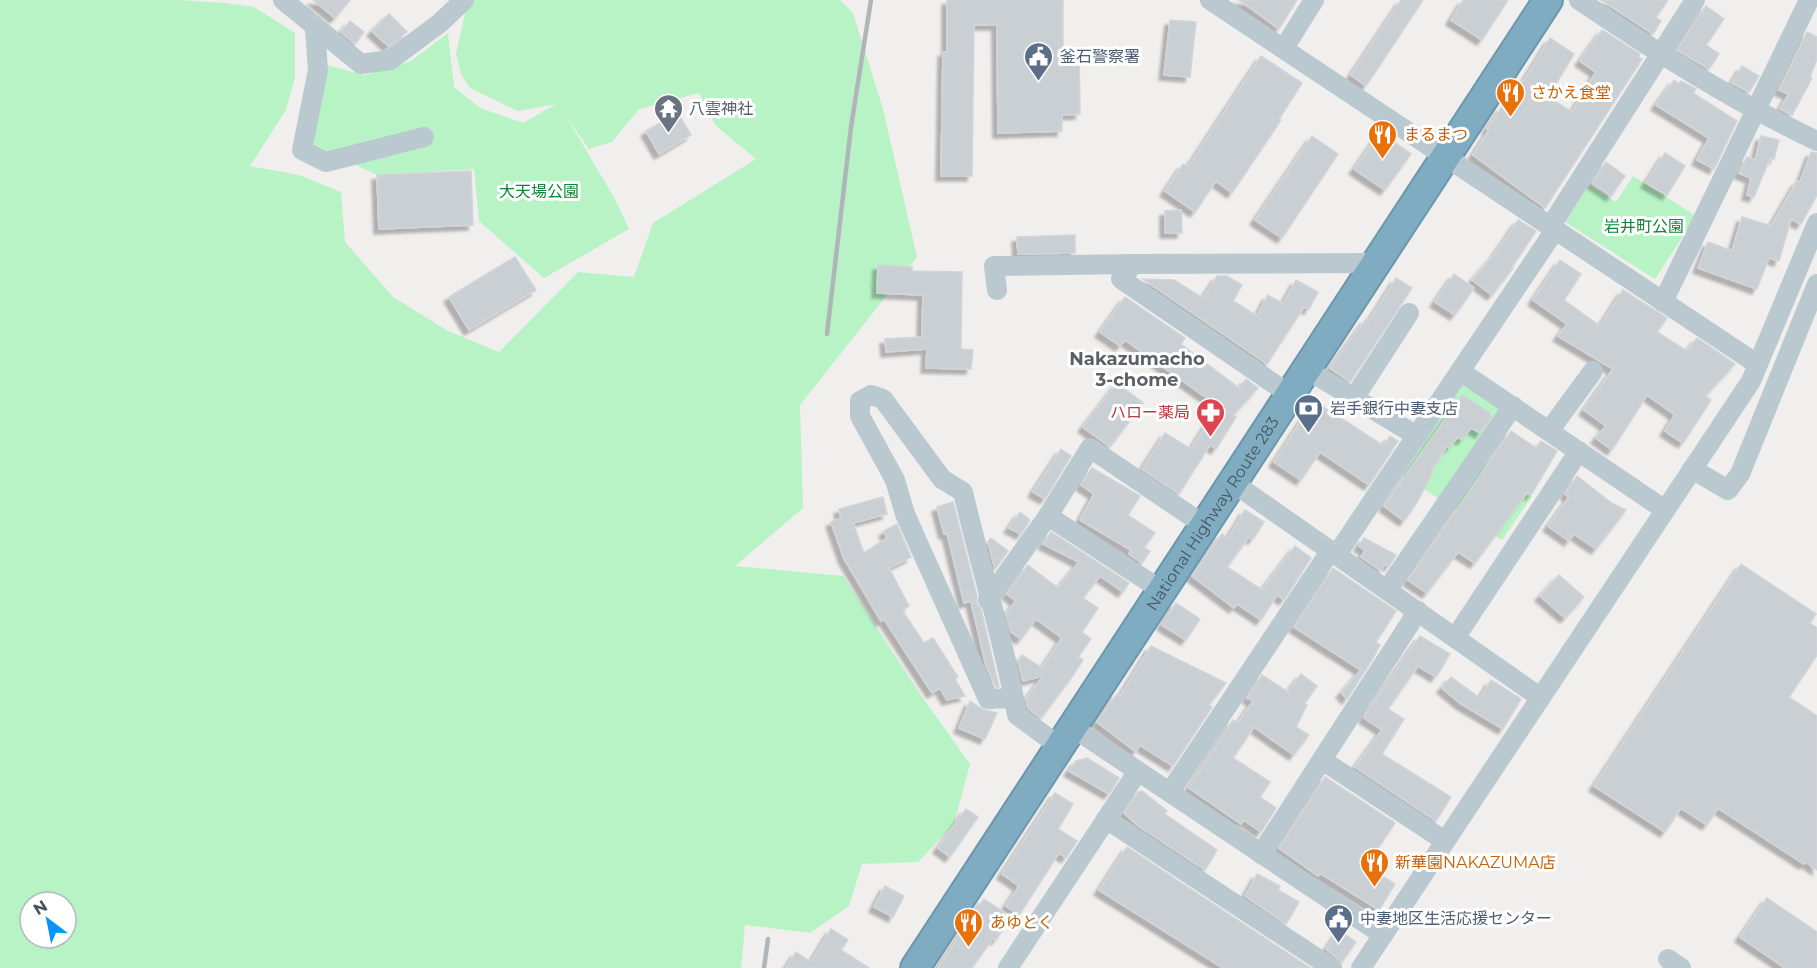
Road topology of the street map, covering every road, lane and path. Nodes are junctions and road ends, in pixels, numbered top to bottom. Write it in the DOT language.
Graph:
graph roads {
  1 [pos="283,0"];
  2 [pos="464,0"];
  3 [pos="1314,0"];
  4 [pos="1548,0"];
  5 [pos="1579,0"];
  6 [pos="1695,0"];
  7 [pos="1809,0"];
  8 [pos="1218,2"];
  9 [pos="315,28"];
  10 [pos="1284,48"];
  11 [pos="1660,55"];
  12 [pos="1754,111"];
  13 [pos="424,137"];
  14 [pos="1817,141"];
  15 [pos="1446,155"];
  16 [pos="1817,223"];
  17 [pos="1552,229"];
  18 [pos="1375,263"];
  19 [pos="1133,264"];
  20 [pos="1817,284"];
  21 [pos="997,290"];
  22 [pos="1663,302"];
  23 [pos="1409,313"];
  24 [pos="1757,364"];
  25 [pos="1306,369"];
  26 [pos="1460,371"];
  27 [pos="1593,371"];
  28 [pos="1289,394"];
  29 [pos="1354,398"];
  30 [pos="1513,406"];
  31 [pos="1549,430"];
  32 [pos="1417,436"];
  33 [pos="1579,451"];
  34 [pos="1692,470"];
  35 [pos="1232,482"];
  36 [pos="1665,510"];
  37 [pos="1048,516"];
  38 [pos="1204,525"];
  39 [pos="1334,552"];
  40 [pos="1161,590"];
  41 [pos="1387,590"];
  42 [pos="988,600"];
  43 [pos="1418,611"];
  44 [pos="1455,638"];
  45 [pos="1014,698"];
  46 [pos="1540,698"];
  47 [pos="1065,736"];
  48 [pos="1322,760"];
  49 [pos="1138,771"];
  50 [pos="1170,792"];
  51 [pos="1107,819"];
  52 [pos="1445,842"];
  53 [pos="1262,854"];
  54 [pos="1383,935"];
  55 [pos="915,968"];
  56 [pos="1008,968"];
  57 [pos="1332,968"];
  58 [pos="1361,968"];
  1 -- 9 [label="street"];
  2 -- 9 [label="street"];
  3 -- 10 [label="street"];
  4 -- 15 [label="highway, National Highway Route 283"];
  5 -- 11 [label="street"];
  6 -- 11 [label="street"];
  7 -- 12 [label="street"];
  8 -- 10 [label="street"];
  9 -- 13 [label="street"];
  10 -- 15 [label="street"];
  11 -- 12 [label="street"];
  11 -- 17 [label="street"];
  12 -- 14 [label="street"];
  12 -- 22 [label="street"];
  15 -- 17 [label="street"];
  15 -- 18 [label="highway, National Highway Route 283"];
  16 -- 24 [label="street"];
  17 -- 22 [label="street"];
  17 -- 26 [label="street"];
  18 -- 19 [label="street"];
  18 -- 25 [label="highway, National Highway Route 283"];
  19 -- 21 [label="street"];
  19 -- 28 [label="street"];
  20 -- 34 [label="street"];
  22 -- 24 [label="street"];
  23 -- 29 [label="street"];
  24 -- 34 [label="street"];
  25 -- 28 [label="highway, National Highway Route 283"];
  25 -- 29 [label="street"];
  26 -- 30 [label="street"];
  26 -- 32 [label="street"];
  27 -- 31 [label="street"];
  28 -- 35 [label="highway, National Highway Route 283"];
  29 -- 32 [label="street"];
  30 -- 31 [label="street"];
  30 -- 41 [label="street"];
  31 -- 33 [label="street"];
  32 -- 39 [label="street"];
  33 -- 36 [label="street"];
  33 -- 44 [label="street"];
  34 -- 36 [label="street"];
  35 -- 38 [label="highway, National Highway Route 283"];
  35 -- 39 [label="street"];
  36 -- 46 [label="street"];
  37 -- 38 [label="street"];
  37 -- 40 [label="street"];
  37 -- 42 [label="street"];
  38 -- 40 [label="highway, National Highway Route 283"];
  39 -- 41 [label="street"];
  39 -- 50 [label="street"];
  40 -- 47 [label="highway, National Highway Route 283"];
  41 -- 43 [label="street"];
  42 -- 45 [label="street"];
  42 -- 45 [label="street"];
  43 -- 44 [label="street"];
  43 -- 48 [label="street"];
  44 -- 46 [label="street"];
  45 -- 47 [label="street"];
  46 -- 52 [label="street"];
  47 -- 49 [label="street"];
  47 -- 55 [label="highway, National Highway Route 283"];
  48 -- 52 [label="street"];
  48 -- 53 [label="street"];
  49 -- 50 [label="street"];
  49 -- 51 [label="street"];
  50 -- 53 [label="street"];
  51 -- 56 [label="street"];
  51 -- 57 [label="street"];
  52 -- 54 [label="street"];
  53 -- 54 [label="street"];
  54 -- 58 [label="street"];
}
